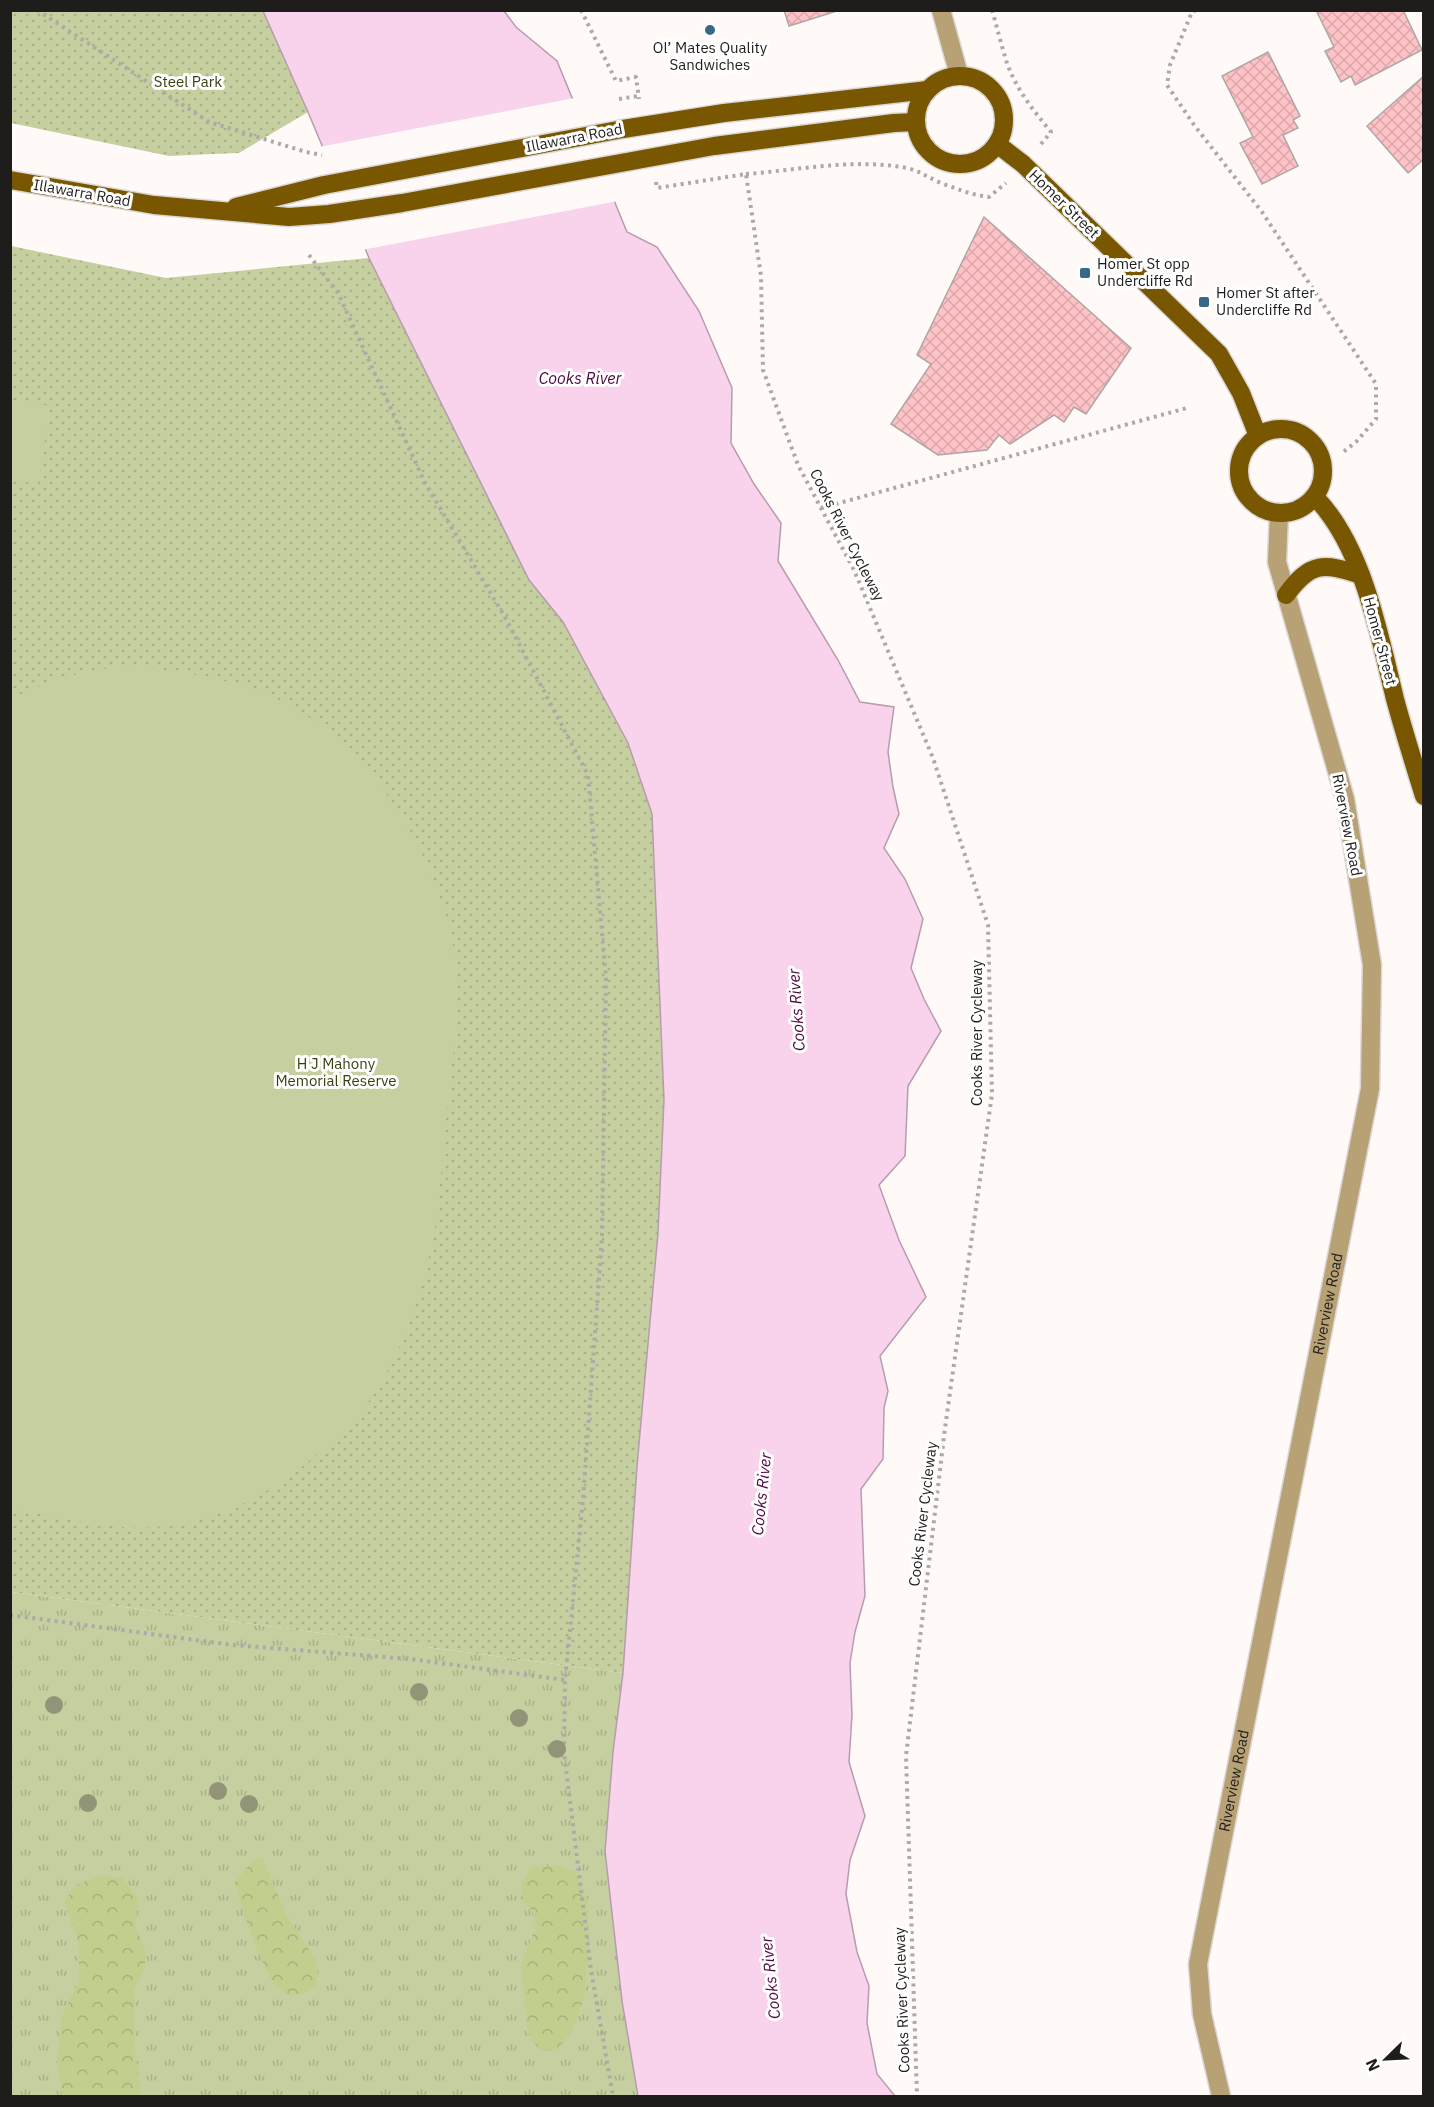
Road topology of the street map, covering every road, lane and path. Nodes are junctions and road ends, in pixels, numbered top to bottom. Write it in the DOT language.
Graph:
graph roads {
  1 [pos="37,10"];
  2 [pos="581,10"];
  3 [pos="941,10"];
  4 [pos="992,10"];
  5 [pos="1196,10"];
  6 [pos="959,75"];
  7 [pos="928,90"];
  8 [pos="617,99"];
  9 [pos="916,122"];
  10 [pos="1047,136"];
  11 [pos="997,144"];
  12 [pos="318,155"];
  13 [pos="746,174"];
  14 [pos="10,180"];
  15 [pos="1004,185"];
  16 [pos="657,188"];
  17 [pos="225,210"];
  18 [pos="309,255"];
  19 [pos="1186,408"];
  20 [pos="1258,436"];
  21 [pos="1342,453"];
  22 [pos="1315,497"];
  23 [pos="821,508"];
  24 [pos="1279,513"];
  25 [pos="1361,575"];
  26 [pos="1286,595"];
  27 [pos="1424,796"];
  28 [pos="10,1615"];
  29 [pos="565,1680"];
  30 [pos="613,2097"];
  31 [pos="916,2097"];
  32 [pos="1221,2097"];
  1 -- 12 [label="path"];
  2 -- 8 [label="path"];
  3 -- 6 [label="street"];
  4 -- 10 [label="path"];
  5 -- 21 [label="path"];
  6 -- 7 [label="main road"];
  6 -- 11 [label="main road"];
  7 -- 9 [label="main road"];
  7 -- 17 [label="main road, Illawarra Road"];
  9 -- 11 [label="main road"];
  9 -- 17 [label="main road, Illawarra Road"];
  11 -- 20 [label="main road, Homer Street"];
  13 -- 15 [label="path"];
  13 -- 16 [label="path"];
  13 -- 23 [label="path, Cooks River Cycleway"];
  14 -- 17 [label="main road, Illawarra Road"];
  18 -- 29 [label="path"];
  19 -- 23 [label="path"];
  20 -- 22 [label="main road"];
  20 -- 24 [label="main road"];
  22 -- 24 [label="main road"];
  22 -- 25 [label="main road, Homer Street"];
  23 -- 31 [label="path, Cooks River Cycleway"];
  24 -- 26 [label="street, Riverview Road"];
  25 -- 26 [label="main road"];
  25 -- 27 [label="main road, Homer Street"];
  26 -- 32 [label="street, Riverview Road"];
  28 -- 29 [label="path"];
  29 -- 30 [label="path"];
}
